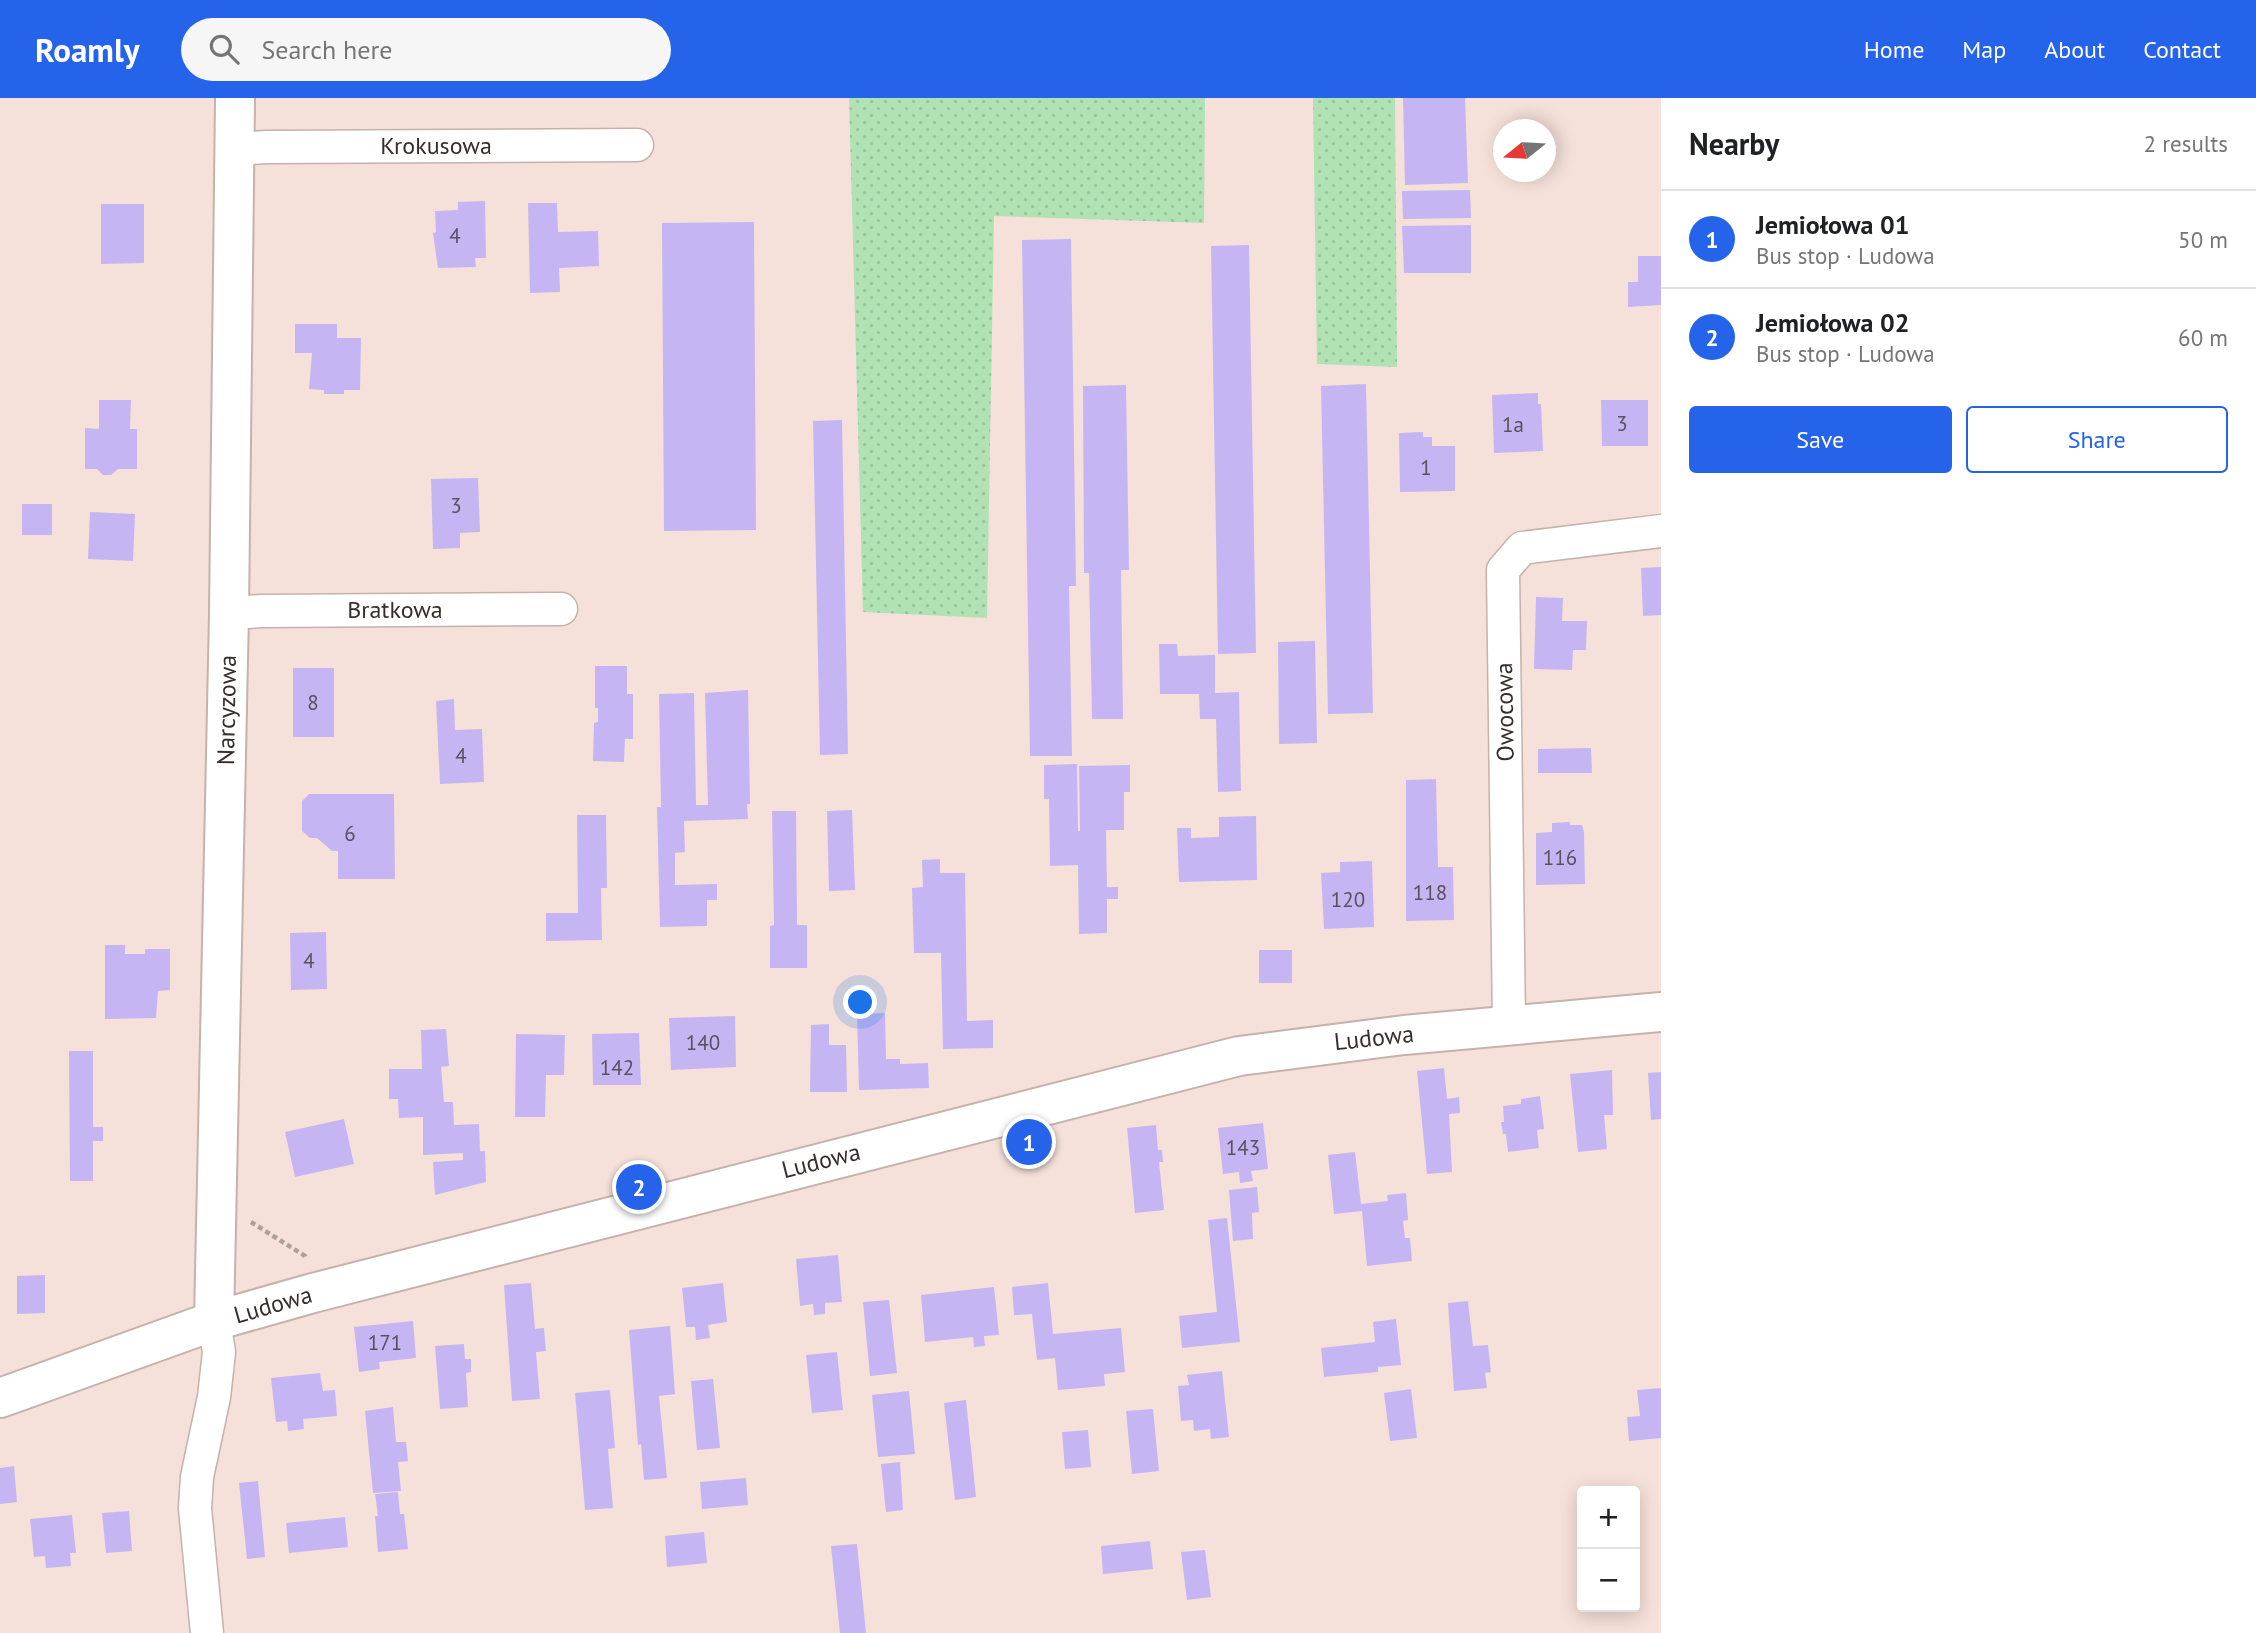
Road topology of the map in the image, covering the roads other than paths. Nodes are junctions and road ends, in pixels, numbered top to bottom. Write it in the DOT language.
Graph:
graph roads {
  1 [pos="235,98"];
  2 [pos="637,145"];
  3 [pos="235,149"];
  4 [pos="1661,531"];
  5 [pos="561,609"];
  6 [pos="229,613"];
  7 [pos="1661,1012"];
  8 [pos="1509,1024"];
  9 [pos="214,1321"];
  10 [pos="0,1398"];
  11 [pos="207,1633"];
  1 -- 3 [label="main road, Narcyzowa"];
  2 -- 3 [label="street, Krokusowa"];
  3 -- 6 [label="main road, Narcyzowa"];
  4 -- 8 [label="street, Owocowa"];
  5 -- 6 [label="street, Bratkowa"];
  6 -- 9 [label="main road, Narcyzowa"];
  7 -- 8 [label="main road, Ludowa"];
  8 -- 9 [label="main road, Ludowa"];
  9 -- 10 [label="main road, Ludowa"];
  9 -- 11 [label="street"];
}
